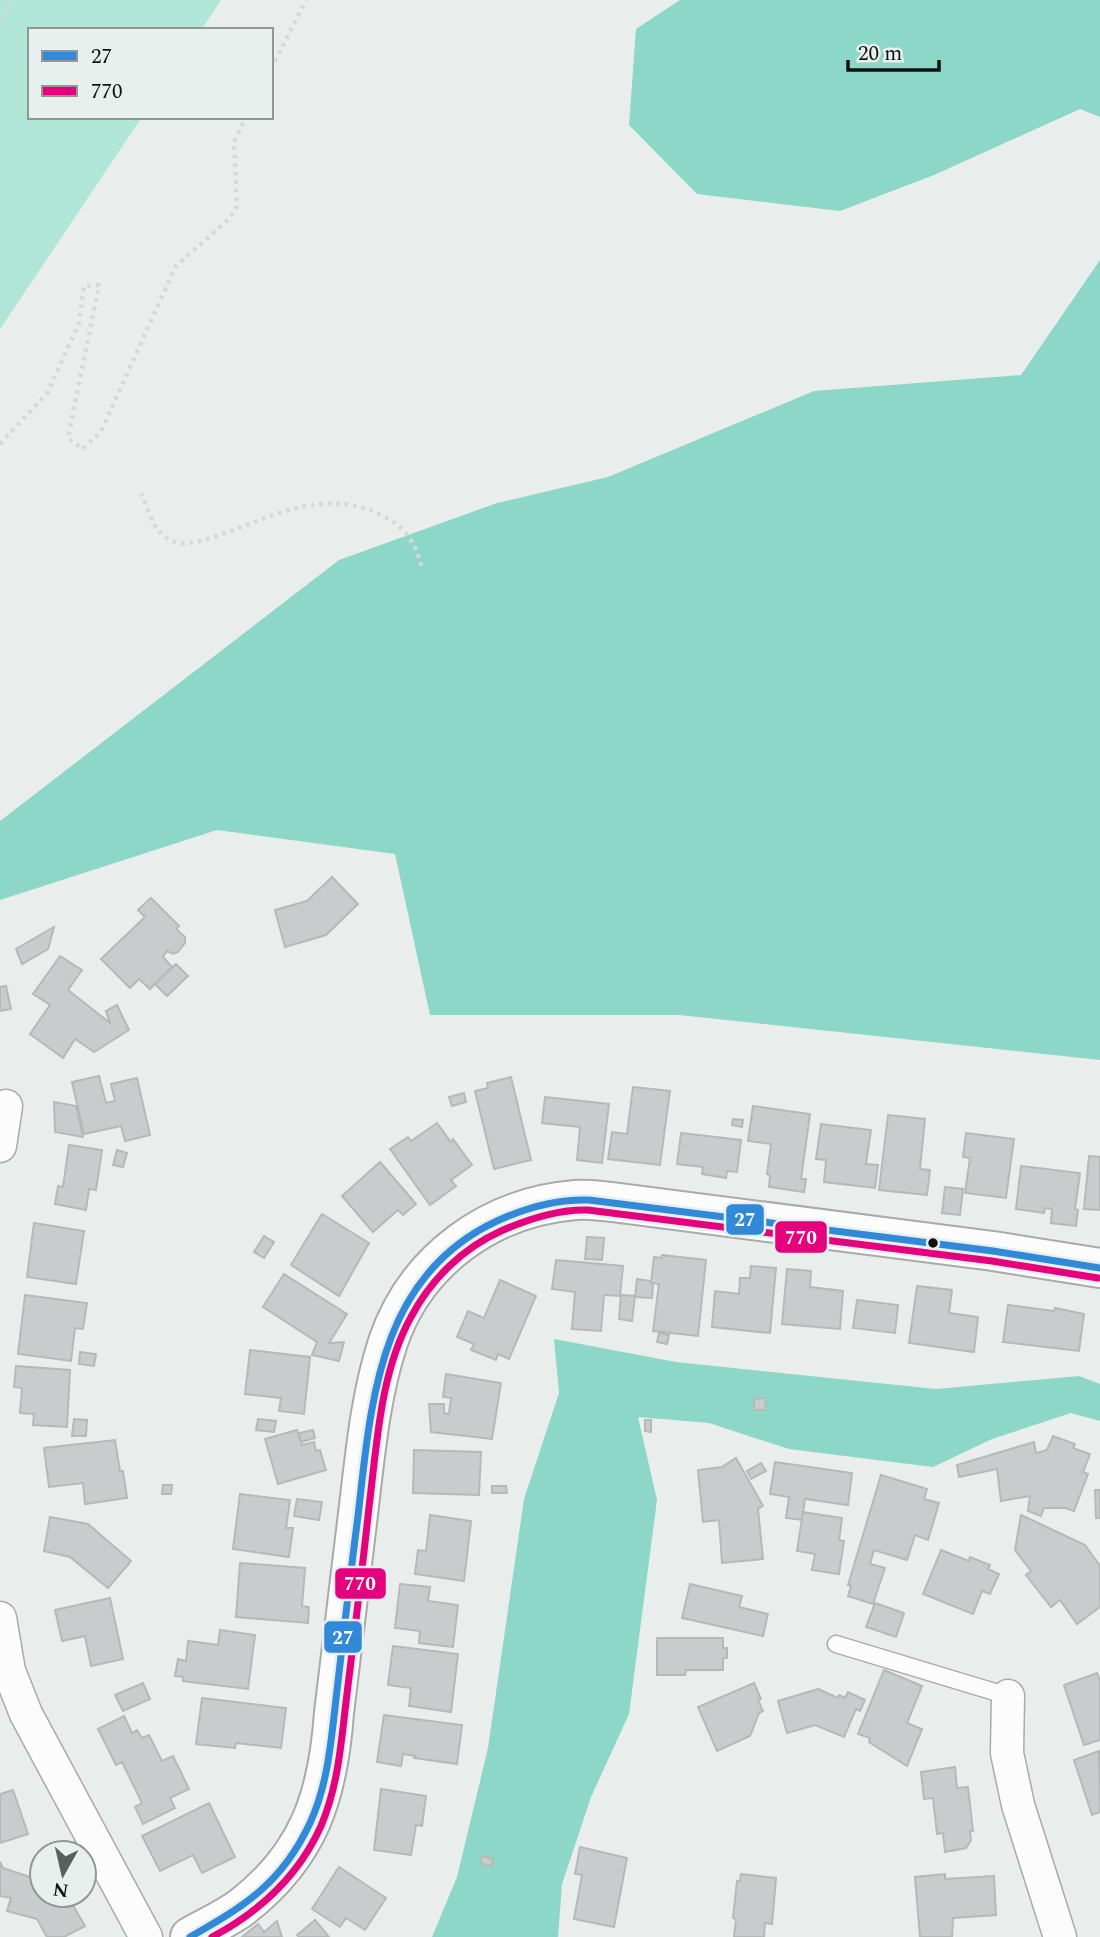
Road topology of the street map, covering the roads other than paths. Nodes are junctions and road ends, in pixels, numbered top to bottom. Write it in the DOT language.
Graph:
graph roads {
  1 [pos="6,1106"];
  2 [pos="0,1146"];
  3 [pos="1100,1268"];
  4 [pos="0,1618"];
  5 [pos="835,1644"];
  6 [pos="1008,1696"];
  7 [pos="146,1937"];
  8 [pos="190,1937"];
  9 [pos="1060,1937"];
  1 -- 2 [label="street"];
  3 -- 8 [label="street"];
  4 -- 7 [label="street"];
  5 -- 6 [label="lane"];
  6 -- 9 [label="street"];
}
